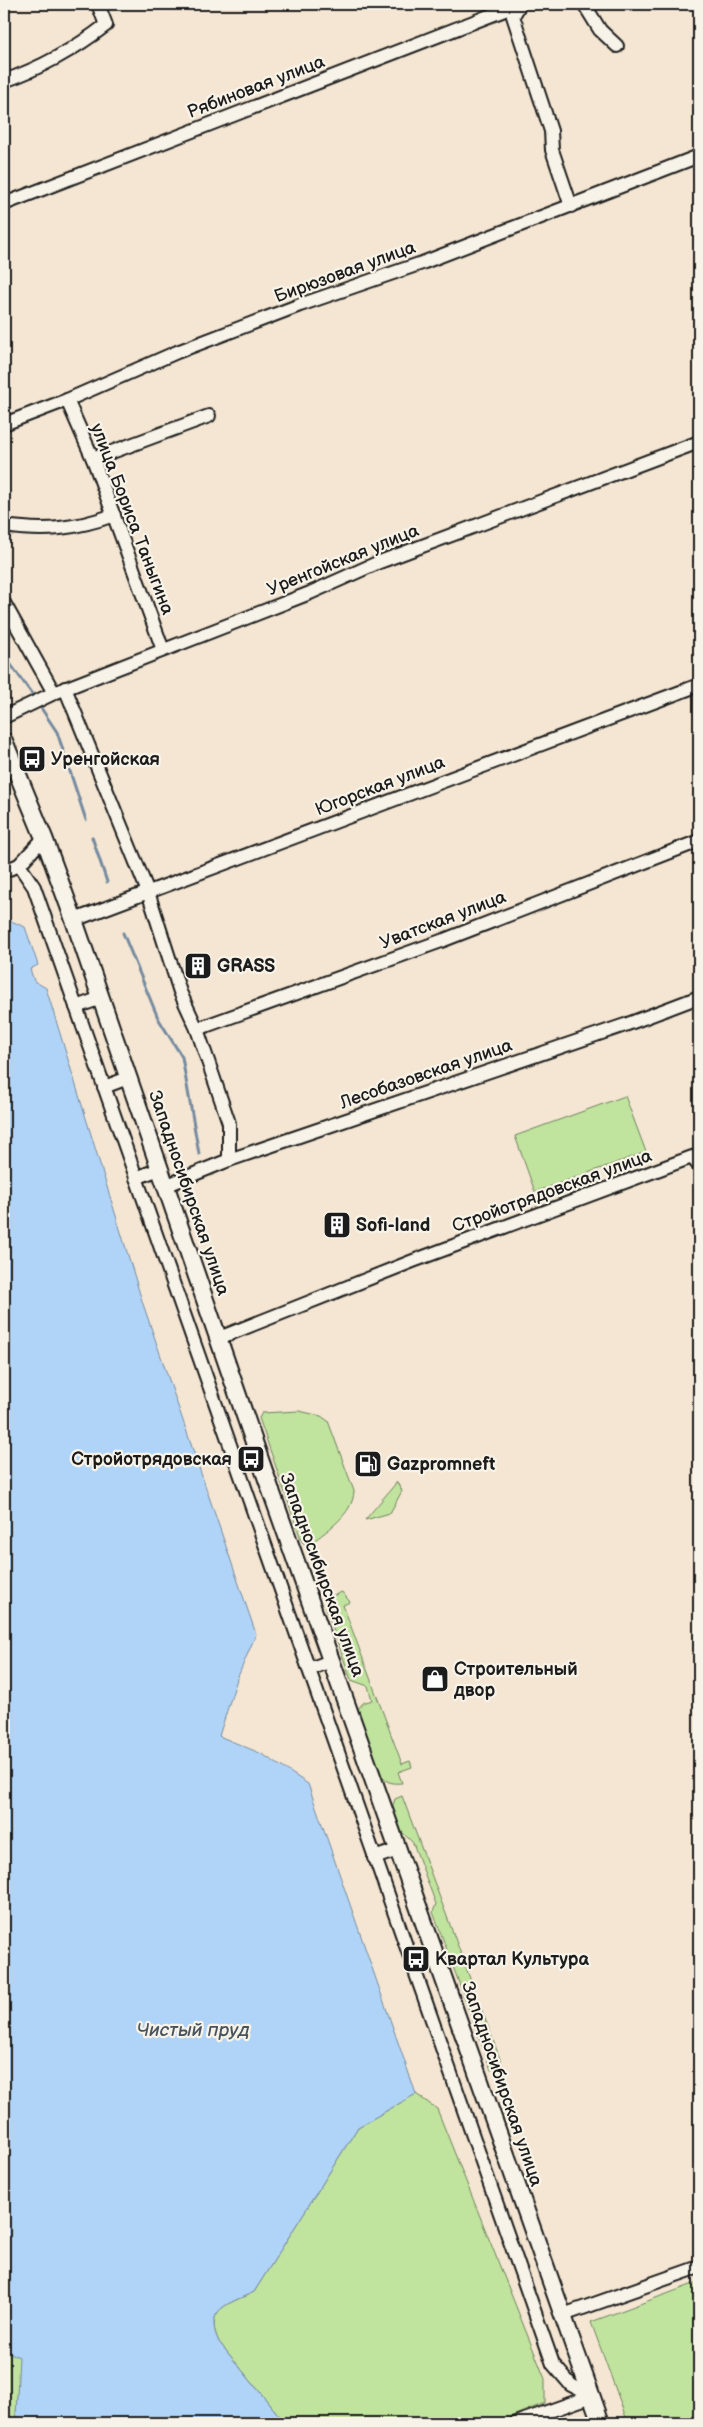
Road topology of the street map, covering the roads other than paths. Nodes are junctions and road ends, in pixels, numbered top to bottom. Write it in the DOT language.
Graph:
graph roads {
  1 [pos="98,4"];
  2 [pos="520,4"];
  3 [pos="584,4"];
  4 [pos="617,46"];
  5 [pos="4,81"];
  6 [pos="699,156"];
  7 [pos="4,204"];
  8 [pos="571,206"];
  9 [pos="67,400"];
  10 [pos="209,416"];
  11 [pos="4,424"];
  12 [pos="699,442"];
  13 [pos="93,459"];
  14 [pos="114,515"];
  15 [pos="4,526"];
  16 [pos="4,603"];
  17 [pos="163,650"];
  18 [pos="699,685"];
  19 [pos="59,691"];
  20 [pos="4,717"];
  21 [pos="4,741"];
  22 [pos="44,838"];
  23 [pos="699,841"];
  24 [pos="19,865"];
  25 [pos="4,872"];
  26 [pos="148,892"];
  27 [pos="74,920"];
  28 [pos="699,997"];
  29 [pos="100,998"];
  30 [pos="76,1006"];
  31 [pos="197,1029"];
  32 [pos="128,1078"];
  33 [pos="104,1087"];
  34 [pos="230,1160"];
  35 [pos="699,1166"];
  36 [pos="159,1169"];
  37 [pos="136,1178"];
  38 [pos="165,1186"];
  39 [pos="219,1338"];
  40 [pos="264,1471"];
  41 [pos="241,1474"];
  42 [pos="332,1661"];
  43 [pos="308,1669"];
  44 [pos="398,1850"];
  45 [pos="374,1858"];
  46 [pos="699,2267"];
  47 [pos="563,2316"];
  48 [pos="592,2396"];
  49 [pos="516,2423"];
  50 [pos="601,2423"];
  1 -- 5 [label="street"];
  2 -- 7 [label="street, Рябиновая улица"];
  2 -- 8 [label="street"];
  3 -- 4 [label="street"];
  6 -- 8 [label="street, Бирюзовая улица"];
  8 -- 9 [label="street, Бирюзовая улица"];
  9 -- 11 [label="street, Бирюзовая улица"];
  9 -- 13 [label="street, улица Бориса Таныгина"];
  10 -- 13 [label="street"];
  12 -- 17 [label="street, Уренгойская улица"];
  13 -- 14 [label="street, улица Бориса Таныгина"];
  14 -- 15 [label="street"];
  14 -- 17 [label="street, улица Бориса Таныгина"];
  16 -- 19 [label="street"];
  17 -- 19 [label="street, Уренгойская улица"];
  18 -- 26 [label="street, Югорская улица"];
  19 -- 20 [label="street, Уренгойская улица"];
  19 -- 26 [label="street"];
  21 -- 22 [label="main road, Западносибирская улица"];
  22 -- 24 [label="street"];
  22 -- 27 [label="main road, Западносибирская улица"];
  23 -- 31 [label="street, Уватская улица"];
  24 -- 25 [label="street"];
  24 -- 30 [label="street"];
  26 -- 27 [label="street, Югорская улица"];
  26 -- 31 [label="street"];
  27 -- 29 [label="main road, Западносибирская улица"];
  28 -- 34 [label="street, Лесобазовская улица"];
  29 -- 30 [label="street"];
  29 -- 32 [label="main road, Западносибирская улица"];
  30 -- 33 [label="street"];
  31 -- 34 [label="street"];
  32 -- 33 [label="street"];
  32 -- 36 [label="main road, Западносибирская улица"];
  33 -- 37 [label="street"];
  34 -- 38 [label="street, Лесобазовская улица"];
  35 -- 39 [label="street, Стройотрядовская улица"];
  36 -- 37 [label="street"];
  36 -- 38 [label="main road, Западносибирская улица"];
  37 -- 41 [label="street"];
  38 -- 39 [label="main road, Западносибирская улица"];
  39 -- 40 [label="main road, Западносибирская улица"];
  40 -- 41 [label="street"];
  40 -- 42 [label="main road, Западносибирская улица"];
  41 -- 43 [label="street"];
  42 -- 43 [label="street"];
  42 -- 44 [label="main road, Западносибирская улица"];
  43 -- 45 [label="street"];
  44 -- 45 [label="street"];
  44 -- 47 [label="main road, Западносибирская улица"];
  45 -- 48 [label="street"];
  46 -- 47 [label="street"];
  47 -- 48 [label="main road, Западносибирская улица"];
  48 -- 49 [label="street"];
  48 -- 50 [label="main road, Западносибирская улица"];
}
